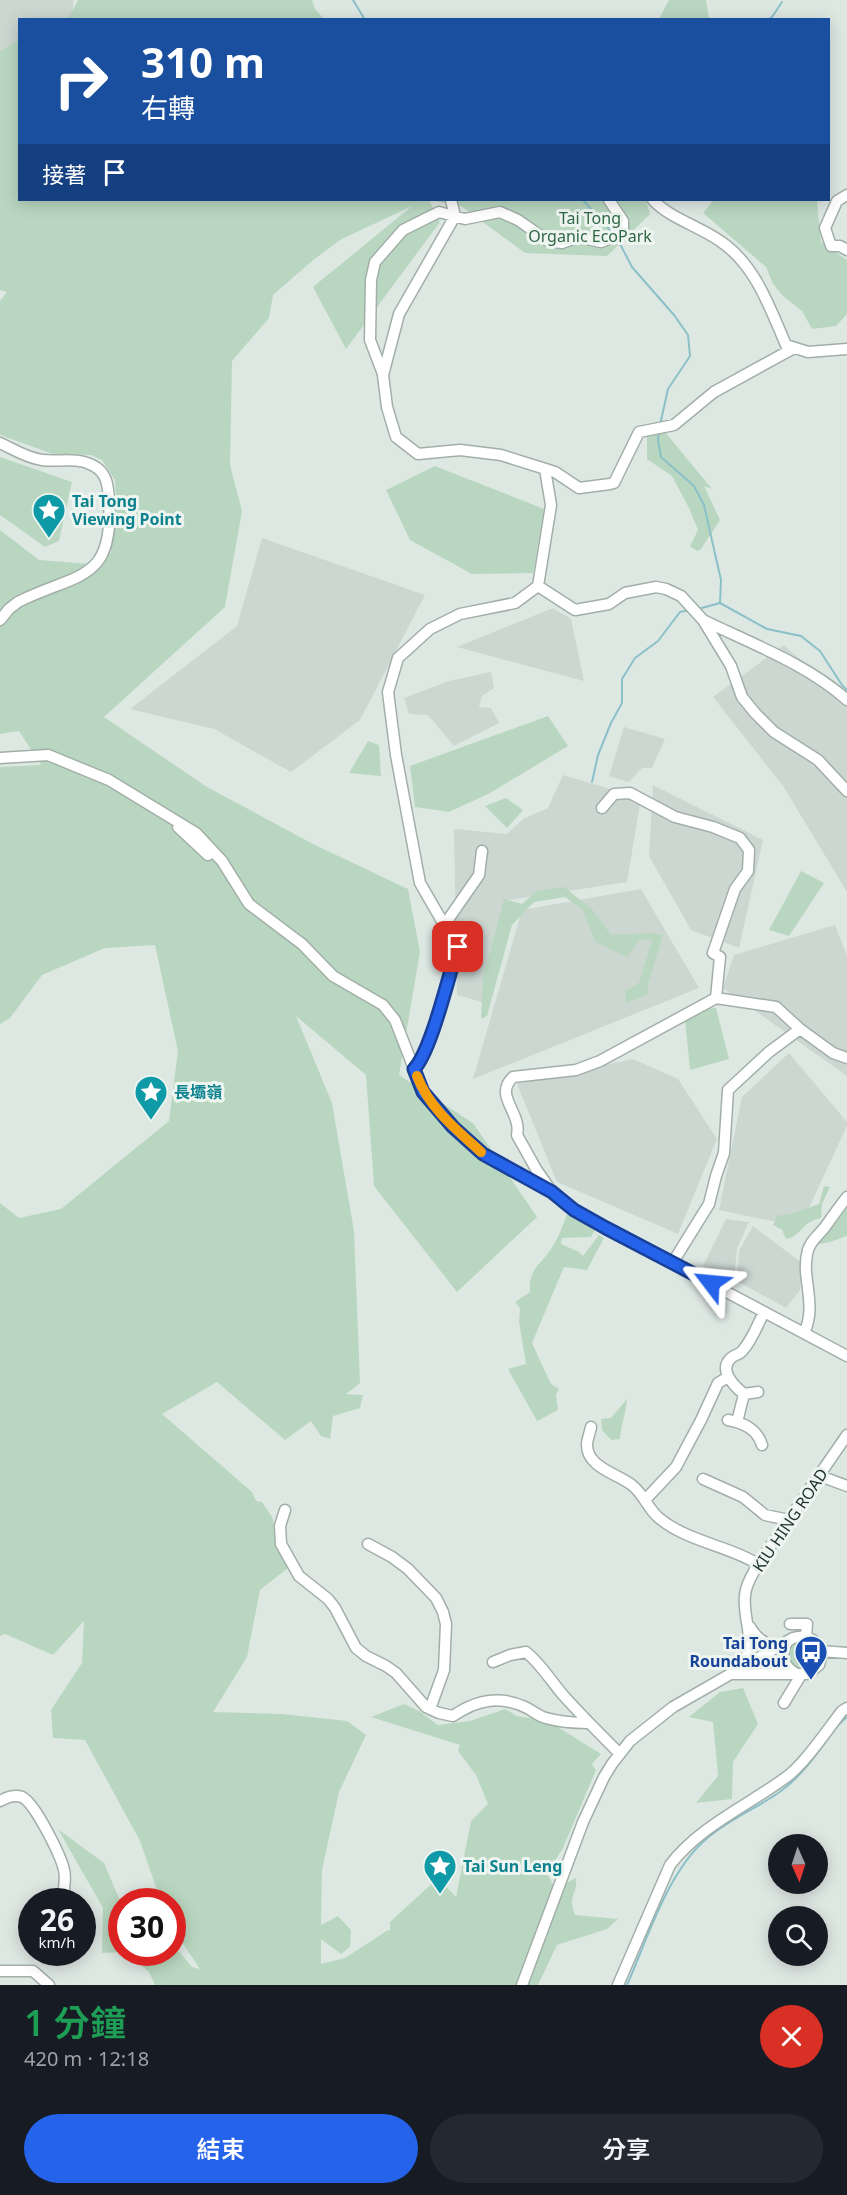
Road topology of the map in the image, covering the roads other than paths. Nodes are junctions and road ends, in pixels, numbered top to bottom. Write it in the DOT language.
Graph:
graph roads {
  1 [pos="847,195"];
  2 [pos="451,201"];
  3 [pos="610,201"];
  4 [pos="654,201"];
  5 [pos="455,216"];
  6 [pos="847,250"];
  7 [pos="794,348"];
  8 [pos="847,348"];
  9 [pos="383,375"];
  10 [pos="0,443"];
  11 [pos="545,470"];
  12 [pos="537,586"];
  13 [pos="0,620"];
  14 [pos="703,620"];
  15 [pos="847,700"];
  16 [pos="0,758"];
  17 [pos="847,791"];
  18 [pos="602,808"];
  19 [pos="482,851"];
  20 [pos="445,924"];
  21 [pos="716,998"];
  22 [pos="800,1029"];
  23 [pos="425,1049"];
  24 [pos="406,1050"];
  25 [pos="847,1058"];
  26 [pos="414,1069"];
  27 [pos="552,1192"];
  28 [pos="847,1197"];
  29 [pos="673,1262"];
  30 [pos="764,1312"];
  31 [pos="804,1333"];
  32 [pos="847,1356"];
  33 [pos="728,1377"];
  34 [pos="758,1392"];
  35 [pos="744,1394"];
  36 [pos="591,1427"];
  37 [pos="847,1435"];
  38 [pos="762,1445"];
  39 [pos="820,1476"];
  40 [pos="703,1479"];
  41 [pos="847,1486"];
  42 [pos="645,1500"];
  43 [pos="285,1510"];
  44 [pos="789,1520"];
  45 [pos="368,1544"];
  46 [pos="758,1564"];
  47 [pos="748,1624"];
  48 [pos="790,1624"];
  49 [pos="806,1636"];
  50 [pos="785,1643"];
  51 [pos="821,1651"];
  52 [pos="847,1653"];
  53 [pos="493,1662"];
  54 [pos="816,1669"];
  55 [pos="827,1673"];
  56 [pos="733,1674"];
  57 [pos="798,1674"];
  58 [pos="784,1703"];
  59 [pos="847,1708"];
  60 [pos="430,1709"];
  61 [pos="588,1723"];
  62 [pos="620,1753"];
  63 [pos="0,1801"];
  64 [pos="62,1888"];
  65 [pos="0,1971"];
  66 [pos="49,1985"];
  67 [pos="522,1985"];
  68 [pos="618,1985"];
  1 -- 6 [label="street"];
  2 -- 5 [label="street"];
  3 -- 5 [label="street"];
  4 -- 7 [label="street"];
  5 -- 9 [label="street"];
  5 -- 9 [label="street"];
  7 -- 8 [label="street"];
  7 -- 11 [label="street"];
  9 -- 11 [label="street"];
  10 -- 13 [label="street"];
  11 -- 12 [label="street"];
  12 -- 14 [label="street"];
  12 -- 20 [label="street"];
  14 -- 15 [label="street"];
  14 -- 17 [label="street"];
  16 -- 24 [label="street"];
  18 -- 21 [label="street"];
  19 -- 20 [label="street"];
  20 -- 23 [label="street"];
  21 -- 22 [label="street"];
  21 -- 27 [label="street"];
  22 -- 25 [label="street"];
  22 -- 29 [label="street"];
  23 -- 24 [label="street"];
  23 -- 26 [label="street"];
  24 -- 26 [label="street"];
  26 -- 27 [label="street"];
  27 -- 29 [label="street"];
  28 -- 31 [label="street"];
  29 -- 30 [label="street"];
  30 -- 31 [label="street"];
  30 -- 33 [label="street"];
  31 -- 32 [label="street"];
  33 -- 35 [label="street"];
  33 -- 42 [label="street"];
  34 -- 35 [label="street"];
  35 -- 38 [label="street"];
  36 -- 42 [label="street"];
  37 -- 39 [label="street, KIU HING ROAD"];
  39 -- 41 [label="street"];
  39 -- 44 [label="street, KIU HING ROAD"];
  40 -- 44 [label="street"];
  42 -- 46 [label="street"];
  43 -- 60 [label="street"];
  44 -- 46 [label="street, KIU HING ROAD"];
  45 -- 60 [label="street"];
  46 -- 47 [label="street, KIU HING ROAD"];
  47 -- 50 [label="street"];
  47 -- 56 [label="street, KIU HING ROAD"];
  48 -- 49 [label="street"];
  49 -- 50 [label="street"];
  49 -- 51 [label="street"];
  50 -- 56 [label="street"];
  50 -- 57 [label="street"];
  51 -- 52 [label="street"];
  51 -- 54 [label="street"];
  53 -- 61 [label="street"];
  54 -- 55 [label="street"];
  54 -- 57 [label="street"];
  56 -- 57 [label="street"];
  56 -- 62 [label="street"];
  57 -- 58 [label="street"];
  59 -- 68 [label="street"];
  60 -- 61 [label="street"];
  61 -- 62 [label="street"];
  62 -- 67 [label="street"];
  63 -- 64 [label="street"];
  65 -- 66 [label="street"];
}
